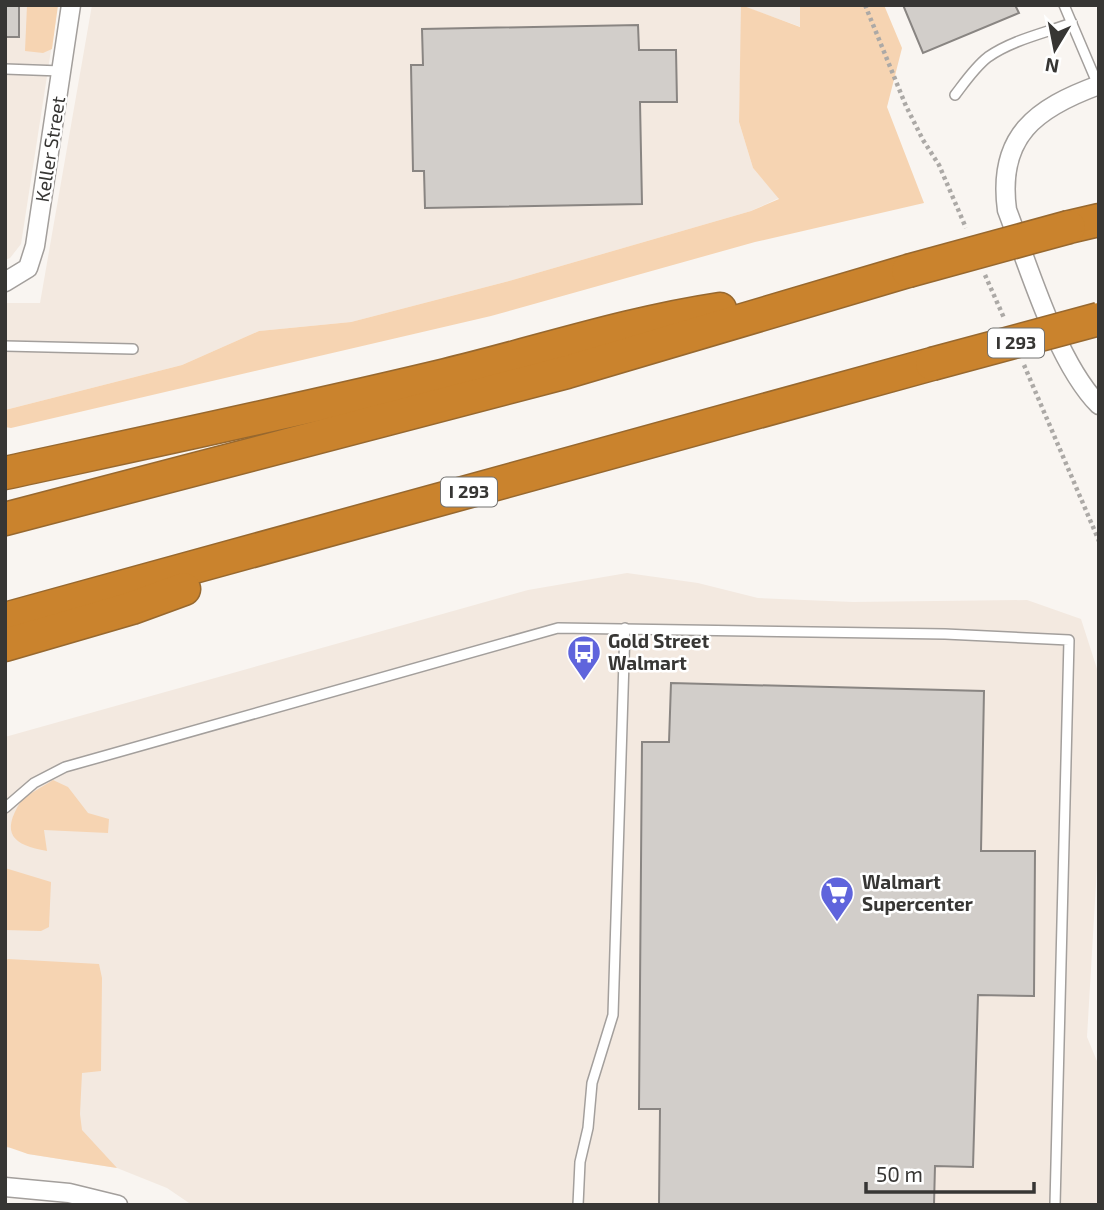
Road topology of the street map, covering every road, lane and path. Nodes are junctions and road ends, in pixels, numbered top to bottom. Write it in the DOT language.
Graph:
graph roads {
  1 [pos="71,5"];
  2 [pos="1064,5"];
  3 [pos="1072,23"];
  4 [pos="5,69"];
  5 [pos="61,71"];
  6 [pos="1098,85"];
  7 [pos="955,95"];
  8 [pos="1084,223"];
  9 [pos="7,282"];
  10 [pos="839,291"];
  11 [pos="1099,319"];
  12 [pos="5,346"];
  13 [pos="133,349"];
  14 [pos="1099,405"];
  15 [pos="5,473"];
  16 [pos="374,518"];
  17 [pos="5,519"];
  18 [pos="5,619"];
  19 [pos="625,628"];
  20 [pos="5,645"];
  21 [pos="5,808"];
  22 [pos="5,1187"];
  23 [pos="118,1205"];
  24 [pos="578,1205"];
  25 [pos="1055,1205"];
  1 -- 5 [label="street, Keller Street"];
  2 -- 3 [label="lane"];
  3 -- 6 [label="lane"];
  3 -- 7 [label="lane"];
  4 -- 5 [label="lane"];
  5 -- 9 [label="street, Keller Street"];
  6 -- 14 [label="street"];
  8 -- 10 [label="highway, bridge"];
  10 -- 15 [label="highway"];
  10 -- 17 [label="highway"];
  11 -- 16 [label="highway, I 293, bridge"];
  12 -- 13 [label="lane"];
  16 -- 18 [label="highway, I 293"];
  16 -- 20 [label="highway"];
  19 -- 21 [label="lane"];
  19 -- 24 [label="lane"];
  19 -- 25 [label="lane"];
  22 -- 23 [label="street"];
}
